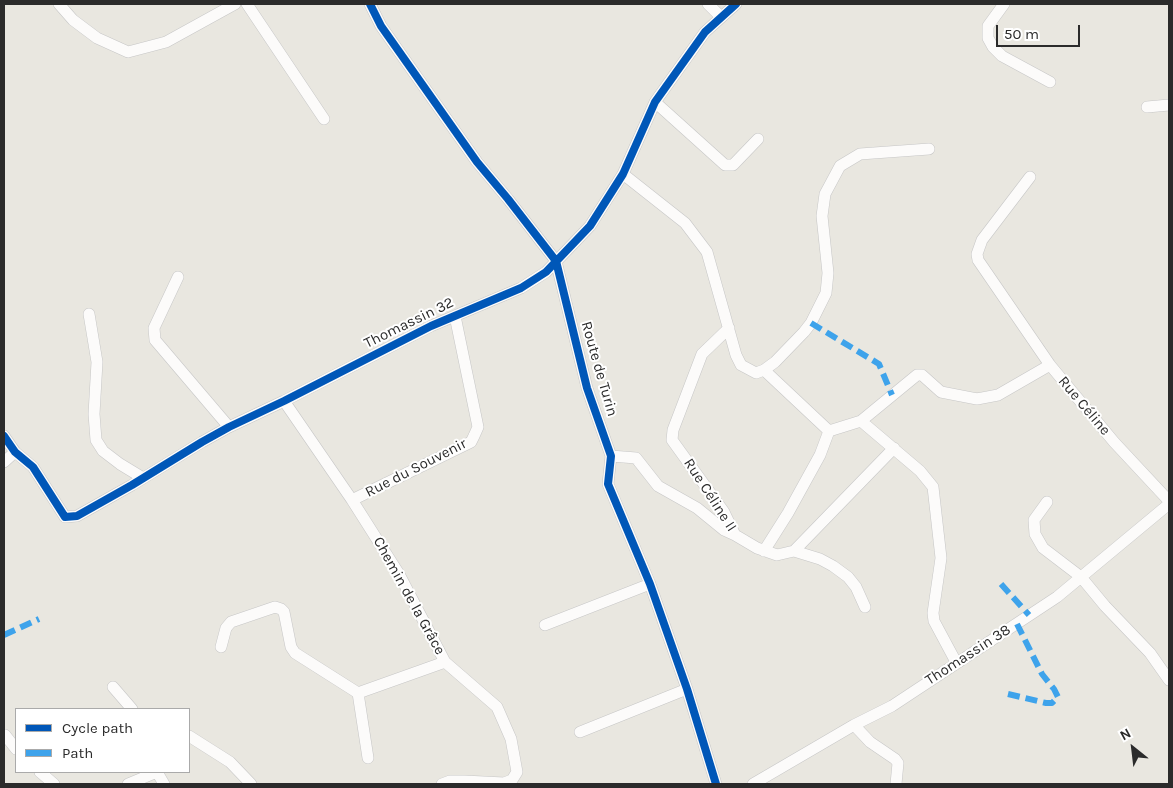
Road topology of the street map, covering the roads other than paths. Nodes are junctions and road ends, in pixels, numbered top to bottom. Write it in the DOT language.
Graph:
graph roads {
  1 [pos="59,4"];
  2 [pos="235,4"];
  3 [pos="247,4"];
  4 [pos="370,4"];
  5 [pos="708,4"];
  6 [pos="736,4"];
  7 [pos="1004,4"];
  8 [pos="721,17"];
  9 [pos="1050,82"];
  10 [pos="655,102"];
  11 [pos="1169,105"];
  12 [pos="1147,106"];
  13 [pos="324,119"];
  14 [pos="758,139"];
  15 [pos="929,149"];
  16 [pos="623,174"];
  17 [pos="1030,177"];
  18 [pos="556,261"];
  19 [pos="178,277"];
  20 [pos="89,314"];
  21 [pos="455,316"];
  22 [pos="729,328"];
  23 [pos="1050,366"];
  24 [pos="764,370"];
  25 [pos="284,401"];
  26 [pos="861,421"];
  27 [pos="229,427"];
  28 [pos="829,431"];
  29 [pos="4,436"];
  30 [pos="894,448"];
  31 [pos="15,452"];
  32 [pos="611,456"];
  33 [pos="4,462"];
  34 [pos="143,478"];
  35 [pos="352,500"];
  36 [pos="1046,502"];
  37 [pos="1169,502"];
  38 [pos="735,535"];
  39 [pos="764,551"];
  40 [pos="794,551"];
  41 [pos="1081,577"];
  42 [pos="650,584"];
  43 [pos="865,607"];
  44 [pos="544,625"];
  45 [pos="221,647"];
  46 [pos="446,662"];
  47 [pos="956,662"];
  48 [pos="1169,680"];
  49 [pos="113,687"];
  50 [pos="687,689"];
  51 [pos="358,693"];
  52 [pos="131,708"];
  53 [pos="854,725"];
  54 [pos="580,732"];
  55 [pos="5,735"];
  56 [pos="190,737"];
  57 [pos="15,748"];
  58 [pos="368,758"];
  59 [pos="41,773"];
  60 [pos="155,773"];
  61 [pos="158,773"];
  62 [pos="54,784"];
  63 [pos="128,784"];
  64 [pos="164,784"];
  65 [pos="252,784"];
  66 [pos="442,784"];
  67 [pos="716,784"];
  68 [pos="752,784"];
  69 [pos="896,784"];
  1 -- 2 [label="street"];
  3 -- 13 [label="street"];
  4 -- 18 [label="street, Route de Turin"];
  5 -- 8 [label="street"];
  6 -- 8 [label="street, Thomassin 32"];
  7 -- 9 [label="street"];
  8 -- 10 [label="street, Thomassin 32"];
  10 -- 14 [label="street"];
  10 -- 16 [label="street, Thomassin 32"];
  11 -- 12 [label="street"];
  15 -- 24 [label="street"];
  16 -- 18 [label="street, Thomassin 32"];
  16 -- 22 [label="street"];
  17 -- 23 [label="street"];
  18 -- 21 [label="street, Thomassin 32"];
  18 -- 32 [label="street, Route de Turin"];
  19 -- 27 [label="street"];
  20 -- 34 [label="street"];
  21 -- 25 [label="street, Thomassin 32"];
  21 -- 35 [label="street, Rue du Souvenir"];
  22 -- 24 [label="street"];
  22 -- 38 [label="street, Rue Céline II"];
  23 -- 26 [label="street, Rue Céline"];
  23 -- 37 [label="street, Rue Céline"];
  24 -- 28 [label="street"];
  25 -- 27 [label="street, Thomassin 32"];
  25 -- 35 [label="street, Chemin de la Grâce"];
  26 -- 28 [label="street, Rue Céline"];
  26 -- 30 [label="street"];
  27 -- 34 [label="street, Thomassin 32"];
  28 -- 39 [label="street"];
  29 -- 31 [label="street"];
  30 -- 40 [label="street"];
  30 -- 47 [label="street"];
  31 -- 33 [label="street"];
  31 -- 34 [label="street, Thomassin 32"];
  32 -- 38 [label="street"];
  32 -- 42 [label="street, Route de Turin"];
  35 -- 46 [label="street, Chemin de la Grâce"];
  36 -- 41 [label="street"];
  37 -- 41 [label="street, Thomassin 38"];
  38 -- 39 [label="street, Rue Céline II"];
  39 -- 40 [label="street, Rue Céline II"];
  40 -- 43 [label="street"];
  41 -- 47 [label="street, Thomassin 38"];
  41 -- 48 [label="street"];
  42 -- 44 [label="street"];
  42 -- 50 [label="street, Route de Turin"];
  45 -- 51 [label="street"];
  46 -- 51 [label="street"];
  46 -- 66 [label="street, Chemin de la Grâce"];
  47 -- 53 [label="street, Thomassin 38"];
  49 -- 52 [label="street"];
  50 -- 54 [label="street"];
  50 -- 67 [label="street, Route de Turin"];
  51 -- 58 [label="street"];
  53 -- 68 [label="street, Thomassin 38"];
  53 -- 69 [label="street"];
  55 -- 57 [label="street"];
  56 -- 65 [label="street"];
  59 -- 62 [label="street"];
  60 -- 63 [label="street"];
  61 -- 64 [label="street"];
}
